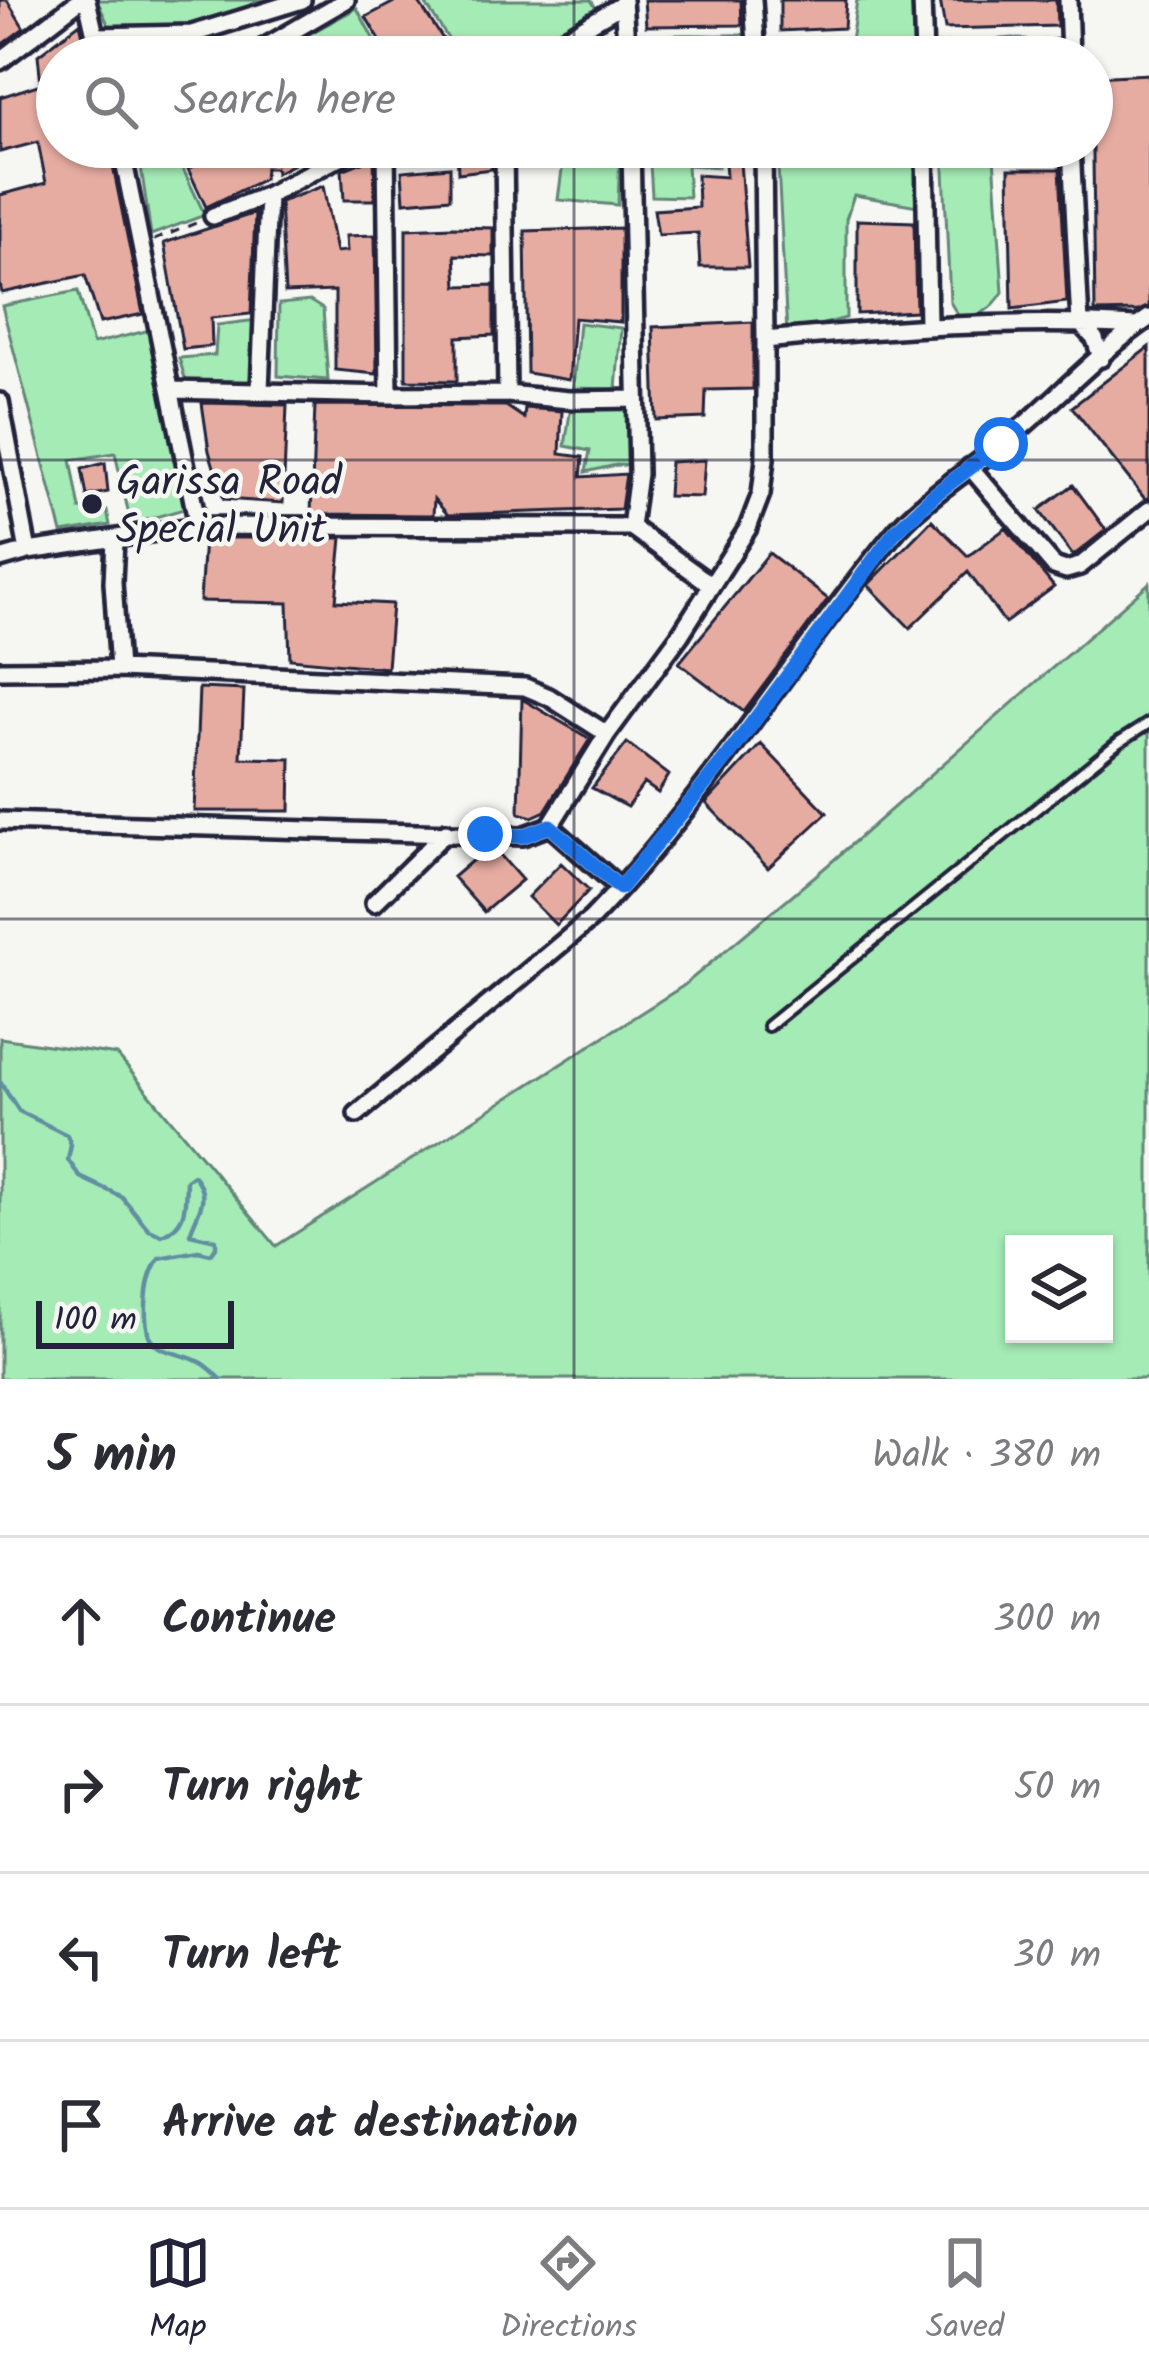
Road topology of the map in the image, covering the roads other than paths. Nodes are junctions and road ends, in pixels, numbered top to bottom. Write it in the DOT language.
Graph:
graph roads {
  1 [pos="83,0"];
  2 [pos="302,0"];
  3 [pos="346,0"];
  4 [pos="754,0"];
  5 [pos="922,0"];
  6 [pos="1068,0"];
  7 [pos="623,2"];
  8 [pos="96,36"];
  9 [pos="284,36"];
  10 [pos="567,36"];
  11 [pos="625,36"];
  12 [pos="756,36"];
  13 [pos="923,36"];
  14 [pos="1069,36"];
  15 [pos="0,61"];
  16 [pos="126,168"];
  17 [pos="319,168"];
  18 [pos="386,168"];
  19 [pos="504,168"];
  20 [pos="632,168"];
  21 [pos="763,168"];
  22 [pos="925,168"];
  23 [pos="1072,168"];
  24 [pos="268,195"];
  25 [pos="213,216"];
  26 [pos="1080,322"];
  27 [pos="1143,322"];
  28 [pos="928,326"];
  29 [pos="765,340"];
  30 [pos="1101,358"];
  31 [pos="260,389"];
  32 [pos="171,390"];
  33 [pos="389,394"];
  34 [pos="507,394"];
  35 [pos="636,399"];
  36 [pos="0,402"];
  37 [pos="970,467"];
  38 [pos="1149,510"];
  39 [pos="198,526"];
  40 [pos="632,527"];
  41 [pos="115,540"];
  42 [pos="28,551"];
  43 [pos="0,560"];
  44 [pos="710,584"];
  45 [pos="119,669"];
  46 [pos="0,670"];
  47 [pos="1149,724"];
  48 [pos="607,734"];
  49 [pos="0,821"];
  50 [pos="550,826"];
  51 [pos="446,832"];
  52 [pos="620,888"];
  53 [pos="374,903"];
  54 [pos="768,1027"];
  55 [pos="357,1114"];
  1 -- 8 [label="street"];
  1 -- 15 [label="street"];
  2 -- 8 [label="street"];
  3 -- 9 [label="street"];
  4 -- 12 [label="street"];
  5 -- 13 [label="street"];
  6 -- 14 [label="street"];
  7 -- 10 [label="street"];
  7 -- 11 [label="street"];
  16 -- 32 [label="street"];
  17 -- 24 [label="street"];
  18 -- 33 [label="street"];
  19 -- 34 [label="street"];
  20 -- 35 [label="street"];
  21 -- 29 [label="street"];
  22 -- 28 [label="street"];
  23 -- 26 [label="street"];
  24 -- 25 [label="street"];
  24 -- 31 [label="street"];
  26 -- 27 [label="street"];
  26 -- 28 [label="street"];
  26 -- 30 [label="street"];
  27 -- 30 [label="street"];
  28 -- 29 [label="street"];
  29 -- 44 [label="street"];
  30 -- 37 [label="street"];
  31 -- 32 [label="street"];
  31 -- 33 [label="street"];
  32 -- 39 [label="street"];
  33 -- 34 [label="street"];
  34 -- 35 [label="street"];
  35 -- 40 [label="street"];
  36 -- 42 [label="street"];
  37 -- 38 [label="street"];
  37 -- 52 [label="street"];
  39 -- 40 [label="street"];
  39 -- 41 [label="street"];
  40 -- 44 [label="street"];
  41 -- 42 [label="street"];
  41 -- 45 [label="street"];
  42 -- 43 [label="street"];
  44 -- 48 [label="street"];
  45 -- 46 [label="street"];
  45 -- 48 [label="street"];
  47 -- 54 [label="lane"];
  48 -- 50 [label="street"];
  49 -- 51 [label="street"];
  50 -- 51 [label="street"];
  50 -- 52 [label="street"];
  51 -- 53 [label="street"];
  52 -- 55 [label="street"];
}
